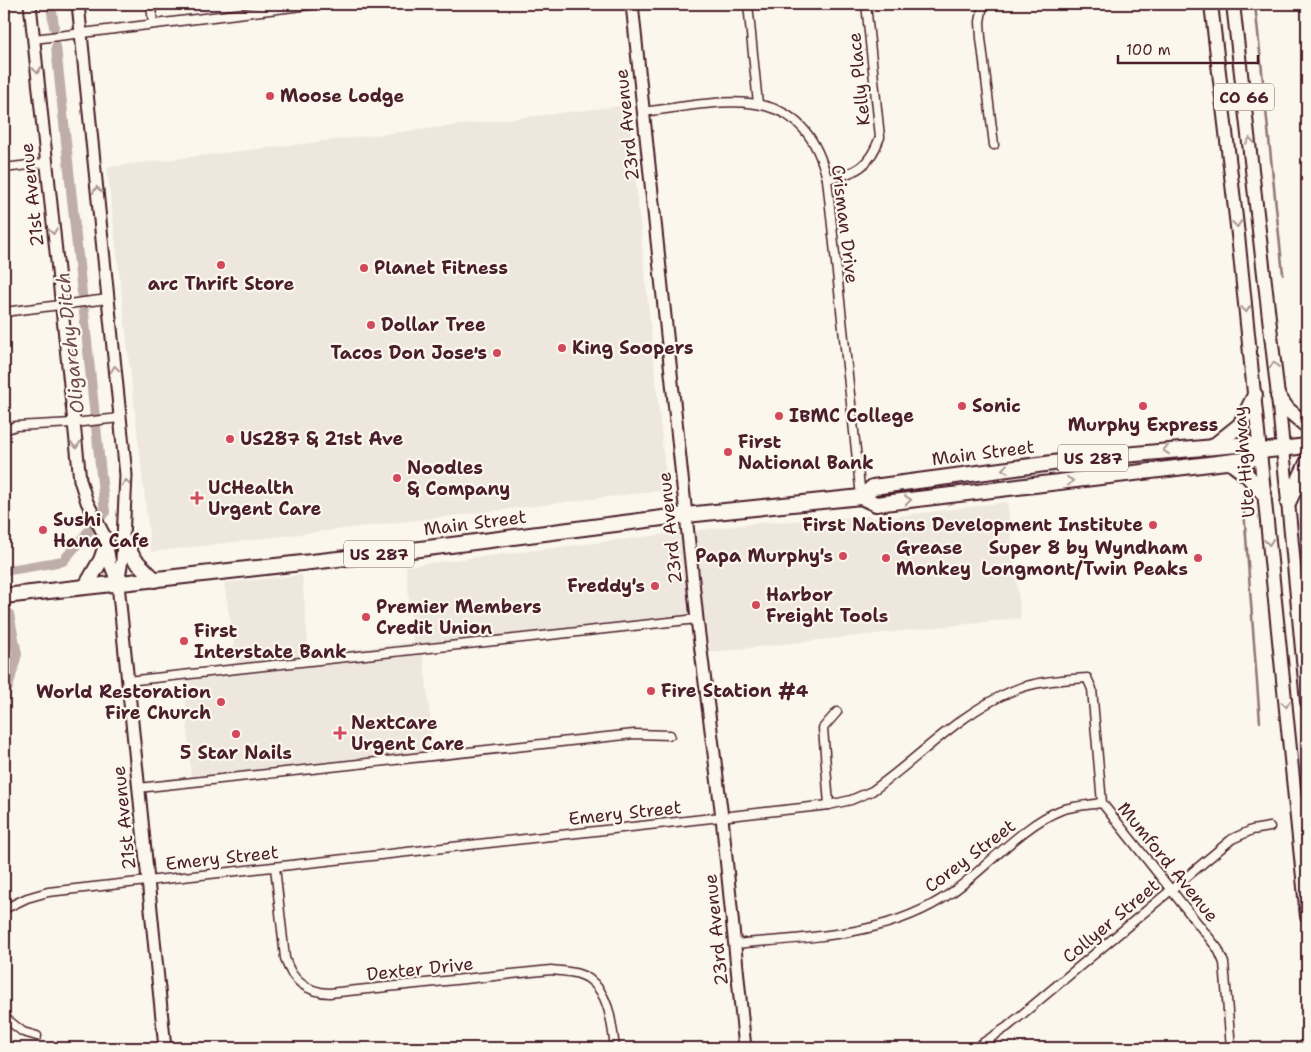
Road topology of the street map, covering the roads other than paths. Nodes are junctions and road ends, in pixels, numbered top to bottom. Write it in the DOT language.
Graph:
graph roads {
  1 [pos="30,4"];
  2 [pos="78,4"];
  3 [pos="151,4"];
  4 [pos="318,4"];
  5 [pos="632,4"];
  6 [pos="748,4"];
  7 [pos="866,4"];
  8 [pos="983,4"];
  9 [pos="1211,4"];
  10 [pos="1233,4"];
  11 [pos="154,24"];
  12 [pos="81,33"];
  13 [pos="34,38"];
  14 [pos="758,104"];
  15 [pos="642,112"];
  16 [pos="994,145"];
  17 [pos="46,163"];
  18 [pos="4,168"];
  19 [pos="826,179"];
  20 [pos="108,299"];
  21 [pos="61,304"];
  22 [pos="4,312"];
  23 [pos="1255,395"];
  24 [pos="1278,396"];
  25 [pos="120,418"];
  26 [pos="74,423"];
  27 [pos="1307,426"];
  28 [pos="4,430"];
  29 [pos="1215,446"];
  30 [pos="1307,446"];
  31 [pos="1283,448"];
  32 [pos="1260,451"];
  33 [pos="1230,462"];
  34 [pos="1307,464"];
  35 [pos="1264,494"];
  36 [pos="861,497"];
  37 [pos="1288,503"];
  38 [pos="686,515"];
  39 [pos="123,540"];
  40 [pos="107,543"];
  41 [pos="155,580"];
  42 [pos="118,584"];
  43 [pos="86,586"];
  44 [pos="4,596"];
  45 [pos="697,619"];
  46 [pos="1070,679"];
  47 [pos="127,681"];
  48 [pos="1307,702"];
  49 [pos="837,712"];
  50 [pos="670,735"];
  51 [pos="138,788"];
  52 [pos="1102,803"];
  53 [pos="829,805"];
  54 [pos="722,817"];
  55 [pos="1270,827"];
  56 [pos="275,867"];
  57 [pos="148,882"];
  58 [pos="1171,890"];
  59 [pos="4,909"];
  60 [pos="1307,917"];
  61 [pos="735,944"];
  62 [pos="4,1017"];
  63 [pos="38,1036"];
  64 [pos="164,1048"];
  65 [pos="615,1048"];
  66 [pos="745,1048"];
  67 [pos="975,1048"];
  68 [pos="1231,1048"];
  1 -- 13 [label="street, 21st Avenue"];
  2 -- 12 [label="street, 21st Avenue"];
  3 -- 11 [label="street"];
  4 -- 11 [label="street"];
  5 -- 15 [label="street, 23rd Avenue"];
  6 -- 14 [label="street"];
  7 -- 19 [label="street, Kelly Place"];
  8 -- 16 [label="street"];
  9 -- 23 [label="main road, Ute Highway / CO 66, one-way"];
  24 -- 10 [label="main road, CO 66, one-way"];
  11 -- 12 [label="street"];
  12 -- 13 [label="street"];
  20 -- 12 [label="street, 21st Avenue, one-way"];
  13 -- 17 [label="street, 21st Avenue, one-way"];
  14 -- 15 [label="street, Crisman Drive"];
  14 -- 19 [label="street, Crisman Drive"];
  15 -- 38 [label="street, 23rd Avenue"];
  17 -- 18 [label="street"];
  17 -- 21 [label="street, 21st Avenue, one-way"];
  19 -- 36 [label="street, Crisman Drive"];
  20 -- 21 [label="street"];
  25 -- 20 [label="street, 21st Avenue, one-way"];
  21 -- 22 [label="street"];
  21 -- 26 [label="street, 21st Avenue"];
  23 -- 29 [label="highway"];
  23 -- 32 [label="main road, Ute Highway / CO 66"];
  24 -- 27 [label="highway"];
  24 -- 31 [label="main road, CO 66"];
  25 -- 26 [label="street"];
  39 -- 25 [label="street, 21st Avenue, one-way"];
  26 -- 28 [label="street"];
  26 -- 40 [label="street, 21st Avenue, one-way"];
  29 -- 32 [label="highway, Main Street / US 287"];
  29 -- 36 [label="highway, Main Street / US 287, one-way"];
  30 -- 31 [label="highway, Main Street / US 287"];
  31 -- 32 [label="highway, Main Street / US 287"];
  31 -- 37 [label="main road, CO 66"];
  32 -- 33 [label="highway, Main Street / US 287"];
  32 -- 35 [label="main road, Ute Highway / CO 66"];
  33 -- 35 [label="highway"];
  36 -- 33 [label="highway, Main Street / US 287, one-way"];
  34 -- 37 [label="highway"];
  35 -- 60 [label="main road, Ute Highway / CO 66, one-way"];
  36 -- 38 [label="highway, Main Street / US 287"];
  37 -- 48 [label="main road, CO 66"];
  38 -- 41 [label="highway, Main Street / US 287"];
  38 -- 45 [label="street, 23rd Avenue"];
  39 -- 41 [label="highway"];
  39 -- 42 [label="street, 21st Avenue"];
  40 -- 42 [label="street, 21st Avenue"];
  40 -- 43 [label="highway"];
  41 -- 42 [label="highway, Main Street / US 287"];
  42 -- 43 [label="highway, Main Street / US 287"];
  42 -- 47 [label="street, 21st Avenue"];
  43 -- 44 [label="highway, Main Street / US 287"];
  45 -- 47 [label="street"];
  45 -- 54 [label="street, 23rd Avenue"];
  46 -- 52 [label="street, Mumford Avenue"];
  46 -- 53 [label="street, Emery Street"];
  47 -- 51 [label="street, 21st Avenue"];
  49 -- 53 [label="street"];
  50 -- 51 [label="street"];
  51 -- 57 [label="street, 21st Avenue"];
  52 -- 58 [label="street, Mumford Avenue"];
  52 -- 61 [label="street, Corey Street"];
  53 -- 54 [label="street, Emery Street"];
  54 -- 56 [label="street, Emery Street"];
  54 -- 61 [label="street, 23rd Avenue"];
  55 -- 58 [label="street, Collyer Street"];
  56 -- 57 [label="street, Emery Street"];
  56 -- 65 [label="street, Dexter Drive"];
  57 -- 59 [label="street, Emery Street"];
  57 -- 64 [label="street, 21st Avenue"];
  58 -- 67 [label="street, Collyer Street"];
  58 -- 68 [label="street, Mumford Avenue"];
  61 -- 66 [label="street, 23rd Avenue"];
  62 -- 63 [label="street"];
}
